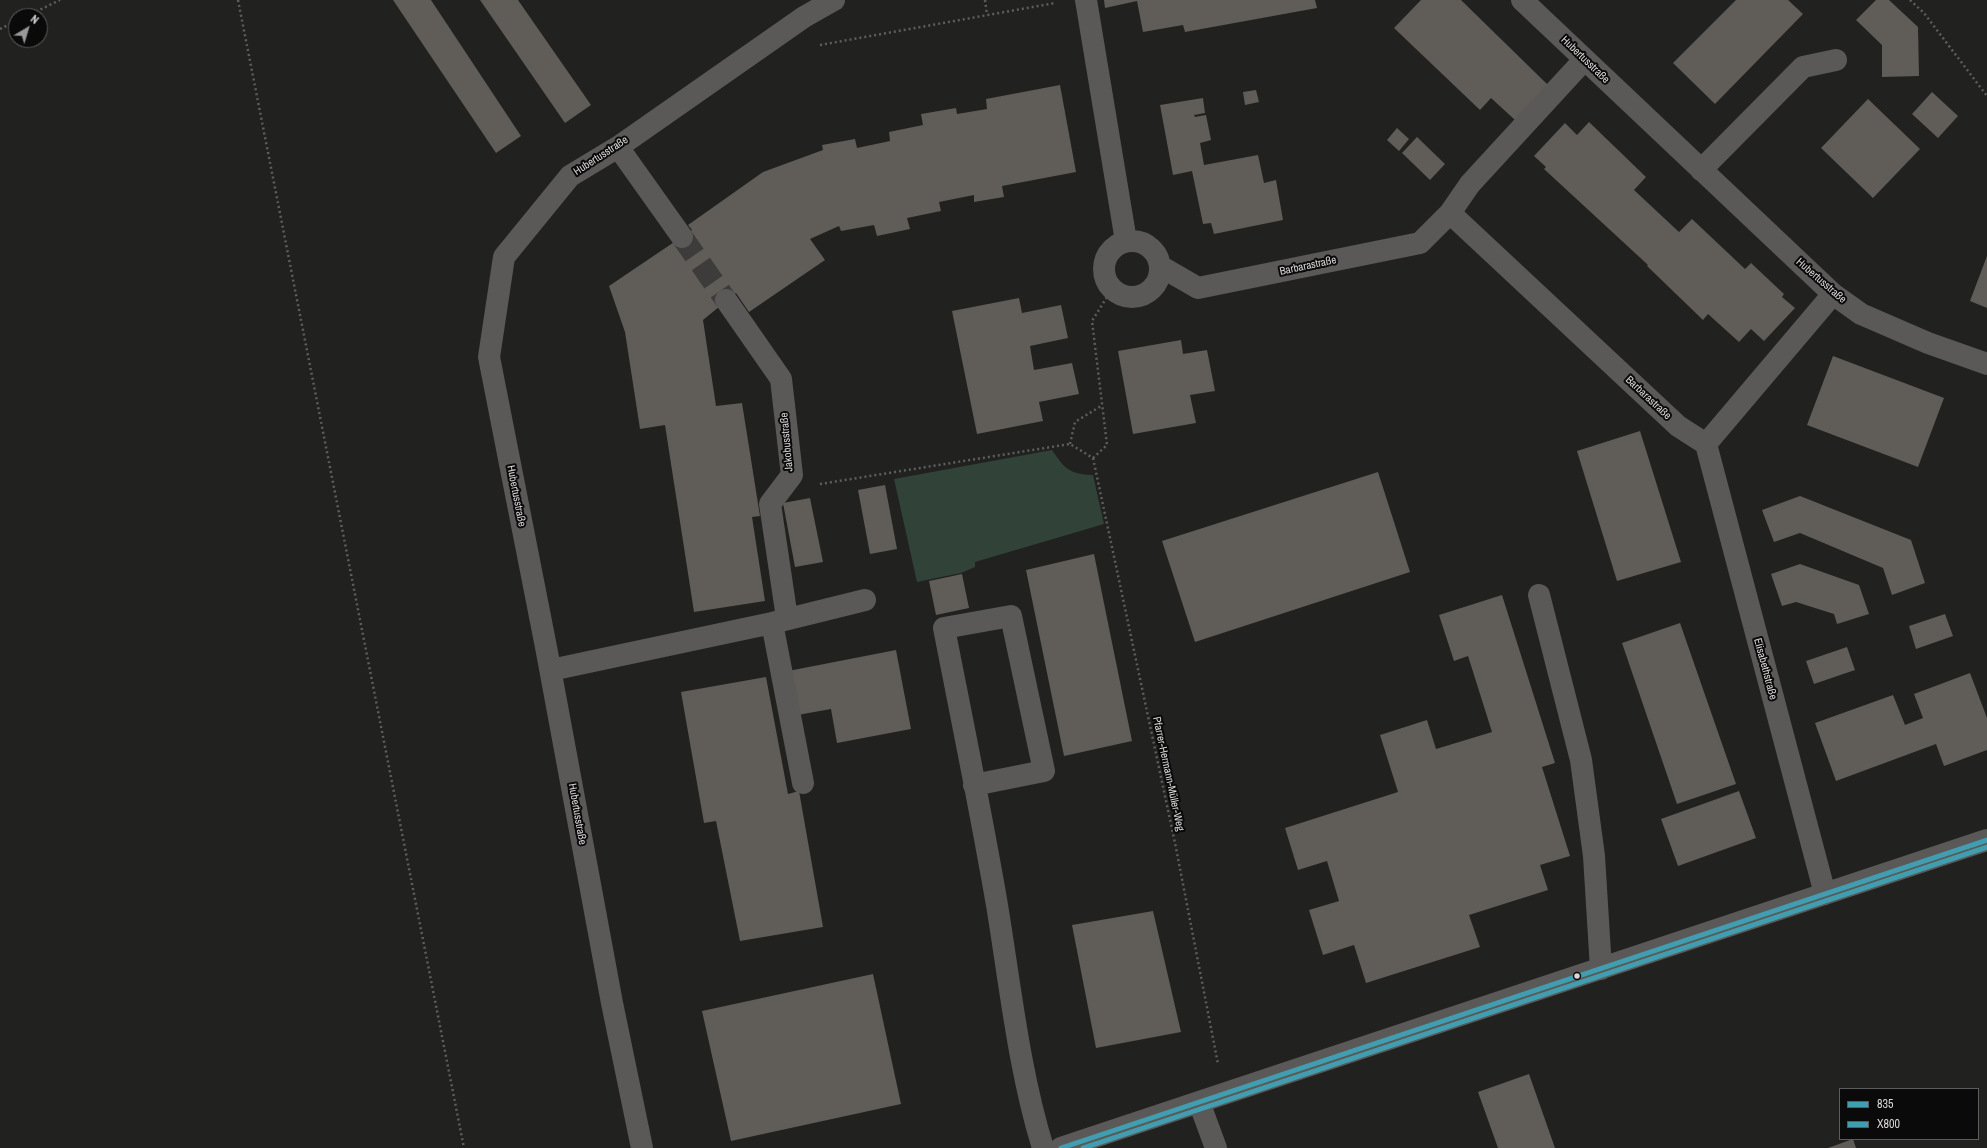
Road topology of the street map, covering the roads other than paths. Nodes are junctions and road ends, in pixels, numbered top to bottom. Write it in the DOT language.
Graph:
graph roads {
  1 [pos="834,0"];
  2 [pos="1086,0"];
  3 [pos="1522,0"];
  4 [pos="1584,60"];
  5 [pos="1836,60"];
  6 [pos="618,146"];
  7 [pos="1701,170"];
  8 [pos="1450,213"];
  9 [pos="682,237"];
  10 [pos="1126,241"];
  11 [pos="1160,266"];
  12 [pos="1833,294"];
  13 [pos="726,300"];
  14 [pos="1987,364"];
  15 [pos="1706,444"];
  16 [pos="1539,595"];
  17 [pos="865,600"];
  18 [pos="780,620"];
  19 [pos="551,670"];
  20 [pos="803,783"];
  21 [pos="974,786"];
  22 [pos="1987,840"];
  23 [pos="1825,894"];
  24 [pos="1601,969"];
  25 [pos="1199,1102"];
  26 [pos="642,1148"];
  27 [pos="1043,1148"];
  28 [pos="1061,1148"];
  29 [pos="1216,1148"];
  1 -- 6 [label="street, Hubertusstraße"];
  2 -- 10 [label="street"];
  3 -- 4 [label="street, Hubertusstraße"];
  4 -- 7 [label="street, Hubertusstraße"];
  4 -- 8 [label="street, Barbarastraße"];
  5 -- 7 [label="street"];
  6 -- 9 [label="street"];
  6 -- 19 [label="street, Hubertusstraße"];
  7 -- 12 [label="street, Hubertusstraße"];
  8 -- 11 [label="street, Barbarastraße"];
  8 -- 15 [label="street, Barbarastraße"];
  10 -- 11 [label="street"];
  10 -- 11 [label="street"];
  12 -- 14 [label="street, Hubertusstraße"];
  12 -- 15 [label="street"];
  13 -- 18 [label="street, Jakobusstraße"];
  15 -- 23 [label="street, Elisabethstraße"];
  16 -- 24 [label="street"];
  17 -- 18 [label="street"];
  18 -- 19 [label="street"];
  18 -- 20 [label="street, Jakobusstraße"];
  19 -- 26 [label="street, Hubertusstraße"];
  21 -- 21 [label="street"];
  21 -- 27 [label="street"];
  22 -- 23 [label="street"];
  23 -- 24 [label="street"];
  24 -- 25 [label="street"];
  25 -- 28 [label="street"];
  25 -- 29 [label="street"];
}
